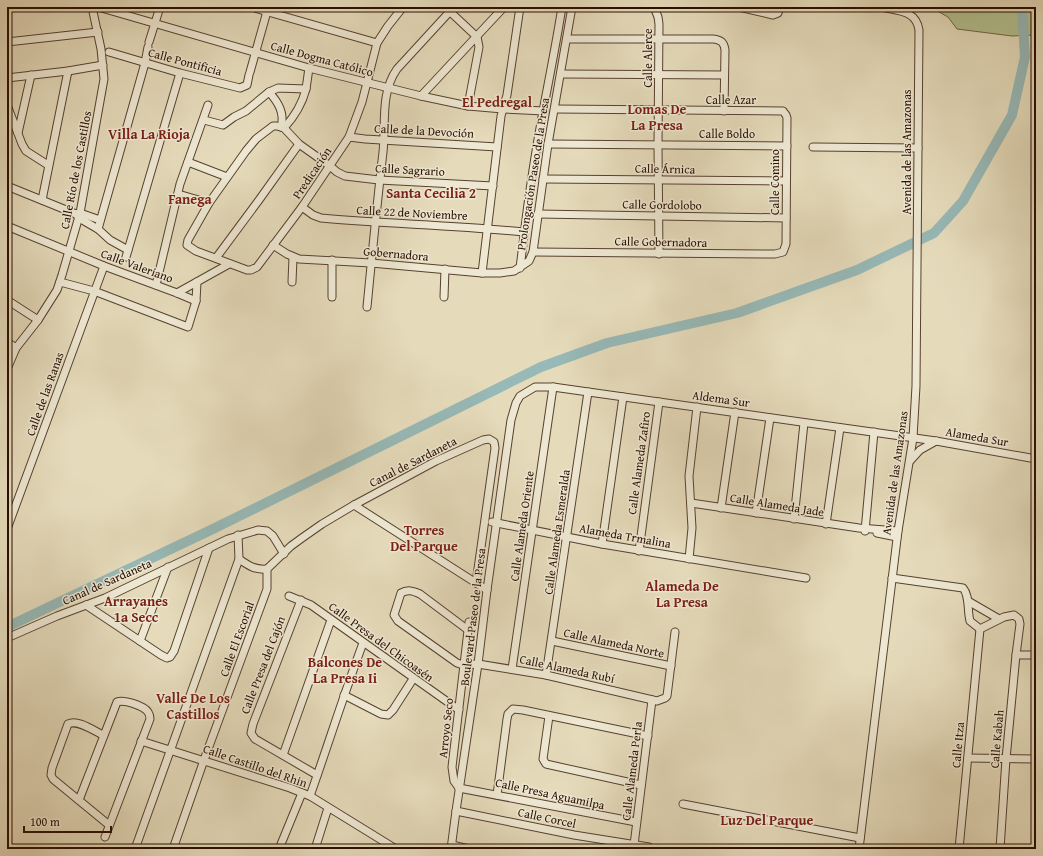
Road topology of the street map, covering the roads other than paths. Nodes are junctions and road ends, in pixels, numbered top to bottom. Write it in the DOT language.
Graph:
graph roads {
  1 [pos="92,7"];
  2 [pos="98,7"];
  3 [pos="160,7"];
  4 [pos="252,7"];
  5 [pos="391,7"];
  6 [pos="504,7"];
  7 [pos="520,7"];
  8 [pos="562,7"];
  9 [pos="572,7"];
  10 [pos="739,7"];
  11 [pos="882,7"];
  12 [pos="909,7"];
  13 [pos="450,8"];
  14 [pos="652,8"];
  15 [pos="780,8"];
  16 [pos="268,9"];
  17 [pos="400,10"];
  18 [pos="912,15"];
  19 [pos="156,24"];
  20 [pos="98,32"];
  21 [pos="476,37"];
  22 [pos="659,38"];
  23 [pos="567,39"];
  24 [pos="7,42"];
  25 [pos="377,43"];
  26 [pos="109,52"];
  27 [pos="255,53"];
  28 [pos="145,63"];
  29 [pos="103,65"];
  30 [pos="309,68"];
  31 [pos="68,71"];
  32 [pos="180,73"];
  33 [pos="561,74"];
  34 [pos="659,74"];
  35 [pos="31,75"];
  36 [pos="724,75"];
  37 [pos="7,78"];
  38 [pos="366,83"];
  39 [pos="388,87"];
  40 [pos="306,89"];
  41 [pos="269,92"];
  42 [pos="421,96"];
  43 [pos="7,105"];
  44 [pos="208,105"];
  45 [pos="468,106"];
  46 [pos="502,109"];
  47 [pos="555,109"];
  48 [pos="659,110"];
  49 [pos="544,111"];
  50 [pos="724,111"];
  51 [pos="786,115"];
  52 [pos="204,120"];
  53 [pos="282,127"];
  54 [pos="18,133"];
  55 [pos="349,137"];
  56 [pos="383,140"];
  57 [pos="300,144"];
  58 [pos="548,144"];
  59 [pos="658,145"];
  60 [pos="786,146"];
  61 [pos="813,146"];
  62 [pos="496,147"];
  63 [pos="918,148"];
  64 [pos="188,162"];
  65 [pos="48,165"];
  66 [pos="330,166"];
  67 [pos="227,178"];
  68 [pos="543,179"];
  69 [pos="379,180"];
  70 [pos="659,180"];
  71 [pos="786,181"];
  72 [pos="7,186"];
  73 [pos="492,186"];
  74 [pos="178,194"];
  75 [pos="42,200"];
  76 [pos="209,203"];
  77 [pos="302,207"];
  78 [pos="538,214"];
  79 [pos="79,215"];
  80 [pos="659,217"];
  81 [pos="786,218"];
  82 [pos="100,220"];
  83 [pos="374,223"];
  84 [pos="7,226"];
  85 [pos="488,228"];
  86 [pos="98,229"];
  87 [pos="524,232"];
  88 [pos="273,246"];
  89 [pos="785,248"];
  90 [pos="128,250"];
  91 [pos="69,252"];
  92 [pos="533,252"];
  93 [pos="659,254"];
  94 [pos="126,257"];
  95 [pos="293,257"];
  96 [pos="216,258"];
  97 [pos="332,260"];
  98 [pos="371,263"];
  99 [pos="229,264"];
  100 [pos="104,266"];
  101 [pos="520,268"];
  102 [pos="445,269"];
  103 [pos="482,273"];
  104 [pos="60,282"];
  105 [pos="197,282"];
  106 [pos="292,282"];
  107 [pos="156,285"];
  108 [pos="94,291"];
  109 [pos="177,293"];
  110 [pos="444,296"];
  111 [pos="332,297"];
  112 [pos="7,300"];
  113 [pos="196,301"];
  114 [pos="367,308"];
  115 [pos="38,320"];
  116 [pos="7,342"];
  117 [pos="16,348"];
  118 [pos="7,369"];
  119 [pos="553,387"];
  120 [pos="527,392"];
  121 [pos="588,392"];
  122 [pos="623,398"];
  123 [pos="658,402"];
  124 [pos="697,407"];
  125 [pos="736,412"];
  126 [pos="770,418"];
  127 [pos="804,423"];
  128 [pos="840,428"];
  129 [pos="874,432"];
  130 [pos="913,438"];
  131 [pos="936,441"];
  132 [pos="1036,459"];
  133 [pos="910,461"];
  134 [pos="691,503"];
  135 [pos="354,505"];
  136 [pos="721,508"];
  137 [pos="756,513"];
  138 [pos="486,519"];
  139 [pos="794,519"];
  140 [pos="496,524"];
  141 [pos="826,524"];
  142 [pos="7,529"];
  143 [pos="863,529"];
  144 [pos="532,530"];
  145 [pos="897,534"];
  146 [pos="238,535"];
  147 [pos="566,537"];
  148 [pos="602,544"];
  149 [pos="209,548"];
  150 [pos="639,551"];
  151 [pos="284,554"];
  152 [pos="239,559"];
  153 [pos="689,559"];
  154 [pos="168,567"];
  155 [pos="267,569"];
  156 [pos="806,578"];
  157 [pos="892,578"];
  158 [pos="476,583"];
  159 [pos="487,590"];
  160 [pos="289,596"];
  161 [pos="301,600"];
  162 [pos="968,601"];
  163 [pos="86,605"];
  164 [pos="999,619"];
  165 [pos="331,620"];
  166 [pos="980,629"];
  167 [pos="675,632"];
  168 [pos="7,638"];
  169 [pos="140,641"];
  170 [pos="552,641"];
  171 [pos="363,643"];
  172 [pos="1016,655"];
  173 [pos="1036,655"];
  174 [pos="478,664"];
  175 [pos="463,665"];
  176 [pos="671,666"];
  177 [pos="512,669"];
  178 [pos="546,675"];
  179 [pos="413,679"];
  180 [pos="344,695"];
  181 [pos="652,700"];
  182 [pos="459,710"];
  183 [pos="549,716"];
  184 [pos="103,735"];
  185 [pos="648,736"];
  186 [pos="141,741"];
  187 [pos="171,750"];
  188 [pos="283,755"];
  189 [pos="968,758"];
  190 [pos="1006,759"];
  191 [pos="1036,759"];
  192 [pos="204,760"];
  193 [pos="317,775"];
  194 [pos="641,785"];
  195 [pos="459,788"];
  196 [pos="302,793"];
  197 [pos="497,794"];
  198 [pos="310,796"];
  199 [pos="79,800"];
  200 [pos="682,804"];
  201 [pos="328,808"];
  202 [pos="456,811"];
  203 [pos="636,822"];
  204 [pos="109,825"];
  205 [pos="105,837"];
  206 [pos="860,838"];
  207 [pos="634,845"];
  208 [pos="451,847"];
  209 [pos="648,847"];
  210 [pos="135,849"];
  211 [pos="172,849"];
  212 [pos="279,849"];
  213 [pos="315,849"];
  214 [pos="396,849"];
  215 [pos="469,849"];
  216 [pos="859,849"];
  217 [pos="959,849"];
  218 [pos="1000,849"];
  1 -- 20 [label="street, Calle Río de los Castillos"];
  2 -- 19 [label="street, Calle Dogma Católico"];
  3 -- 19 [label="street"];
  4 -- 16 [label="street"];
  5 -- 17 [label="street"];
  6 -- 21 [label="street"];
  7 -- 46 [label="street"];
  8 -- 49 [label="street, Prolongación Paseo de la Presa"];
  9 -- 23 [label="street, Prolongación Paseo de la Presa"];
  10 -- 15 [label="street"];
  11 -- 18 [label="street"];
  12 -- 18 [label="street"];
  13 -- 21 [label="street"];
  13 -- 39 [label="street"];
  14 -- 22 [label="street, Calle Alerce"];
  16 -- 25 [label="street"];
  16 -- 27 [label="street, Calle Pontificia"];
  17 -- 25 [label="street, Predicación"];
  18 -- 63 [label="street, Avenida de las Amazonas"];
  19 -- 27 [label="street, Calle Dogma Católico"];
  19 -- 28 [label="street"];
  20 -- 24 [label="street"];
  20 -- 29 [label="street, Calle Río de los Castillos"];
  21 -- 42 [label="street"];
  21 -- 45 [label="street"];
  22 -- 23 [label="street"];
  22 -- 34 [label="street, Calle Alerce"];
  22 -- 36 [label="street"];
  23 -- 33 [label="street, Prolongación Paseo de la Presa"];
  25 -- 38 [label="street, Predicación"];
  26 -- 28 [label="street, Calle Pontificia"];
  27 -- 30 [label="street, Calle Dogma Católico"];
  27 -- 32 [label="street, Calle Pontificia"];
  28 -- 32 [label="street, Calle Pontificia"];
  28 -- 82 [label="street"];
  29 -- 31 [label="street"];
  29 -- 79 [label="street, Calle Río de los Castillos"];
  30 -- 38 [label="street, Calle Dogma Católico"];
  30 -- 40 [label="street"];
  31 -- 35 [label="street"];
  31 -- 65 [label="street"];
  32 -- 90 [label="street"];
  33 -- 34 [label="street"];
  33 -- 47 [label="street, Prolongación Paseo de la Presa"];
  34 -- 36 [label="street"];
  34 -- 48 [label="street, Calle Alerce"];
  35 -- 37 [label="street"];
  35 -- 54 [label="street"];
  36 -- 50 [label="street"];
  38 -- 39 [label="street, Calle Dogma Católico"];
  38 -- 55 [label="street, Predicación"];
  39 -- 42 [label="street, Calle Dogma Católico"];
  39 -- 56 [label="street"];
  40 -- 41 [label="street"];
  40 -- 53 [label="street"];
  41 -- 52 [label="street"];
  41 -- 53 [label="street"];
  42 -- 45 [label="street, Calle Dogma Católico"];
  43 -- 54 [label="street"];
  44 -- 52 [label="street"];
  45 -- 46 [label="street, Calle Dogma Católico"];
  46 -- 49 [label="street, Calle Dogma Católico"];
  46 -- 62 [label="street"];
  47 -- 48 [label="street, Calle Azar"];
  47 -- 58 [label="street, Prolongación Paseo de la Presa"];
  48 -- 50 [label="street, Calle Azar"];
  48 -- 59 [label="street, Calle Alerce"];
  49 -- 87 [label="street, Prolongación Paseo de la Presa"];
  50 -- 51 [label="street, Calle Azar"];
  51 -- 60 [label="street, Calle Comino"];
  52 -- 64 [label="street"];
  53 -- 57 [label="street, Calle Sagrario"];
  53 -- 67 [label="street"];
  54 -- 65 [label="street"];
  55 -- 56 [label="street, Calle de la Devoción"];
  55 -- 66 [label="street, Predicación"];
  56 -- 62 [label="street, Calle de la Devoción"];
  56 -- 69 [label="street"];
  57 -- 66 [label="street, Calle Sagrario"];
  57 -- 96 [label="street"];
  58 -- 59 [label="street, Calle Boldo"];
  58 -- 68 [label="street, Prolongación Paseo de la Presa"];
  59 -- 60 [label="street, Calle Boldo"];
  59 -- 70 [label="street, Calle Alerce"];
  60 -- 71 [label="street, Calle Comino"];
  61 -- 63 [label="street"];
  62 -- 73 [label="street"];
  63 -- 130 [label="street, Avenida de las Amazonas"];
  64 -- 67 [label="street"];
  64 -- 74 [label="street"];
  65 -- 75 [label="street"];
  66 -- 69 [label="street, Calle Sagrario"];
  66 -- 77 [label="street, Predicación"];
  67 -- 76 [label="street"];
  68 -- 70 [label="street, Calle Árnica"];
  68 -- 78 [label="street, Prolongación Paseo de la Presa"];
  69 -- 73 [label="street, Calle Sagrario"];
  69 -- 83 [label="street"];
  70 -- 71 [label="street, Calle Árnica"];
  70 -- 80 [label="street, Calle Alerce"];
  71 -- 81 [label="street, Calle Comino"];
  72 -- 75 [label="street"];
  73 -- 85 [label="street"];
  74 -- 76 [label="street"];
  74 -- 107 [label="street"];
  75 -- 79 [label="street"];
  76 -- 96 [label="street"];
  77 -- 83 [label="street, Calle 22 de Noviembre"];
  77 -- 88 [label="street, Predicación"];
  78 -- 80 [label="street, Calle Gordolobo"];
  78 -- 92 [label="street, Prolongación Paseo de la Presa"];
  79 -- 82 [label="street"];
  79 -- 86 [label="street"];
  79 -- 91 [label="street, Calle Río de los Castillos"];
  80 -- 81 [label="street, Calle Gordolobo"];
  80 -- 93 [label="street, Calle Alerce"];
  81 -- 89 [label="street, Calle Comino"];
  82 -- 86 [label="street"];
  83 -- 85 [label="street, Calle 22 de Noviembre"];
  83 -- 98 [label="street"];
  84 -- 91 [label="street, Calle Valeriano"];
  85 -- 87 [label="street, Calle 22 de Noviembre"];
  85 -- 103 [label="street"];
  86 -- 90 [label="street"];
  87 -- 101 [label="street, Prolongación Paseo de la Presa"];
  88 -- 95 [label="street, Gobernadora"];
  88 -- 99 [label="street, Predicación"];
  89 -- 93 [label="street, Calle Gobernadora"];
  90 -- 94 [label="street"];
  91 -- 100 [label="street, Calle Valeriano"];
  91 -- 104 [label="street, Calle Río de los Castillos"];
  92 -- 93 [label="street, Calle Gobernadora"];
  92 -- 101 [label="street, Prolongación Paseo de la Presa"];
  95 -- 97 [label="street, Gobernadora"];
  95 -- 106 [label="street"];
  96 -- 99 [label="street"];
  97 -- 98 [label="street, Gobernadora"];
  97 -- 111 [label="street"];
  98 -- 102 [label="street, Gobernadora"];
  98 -- 114 [label="street"];
  99 -- 105 [label="street"];
  100 -- 107 [label="street, Calle Valeriano"];
  100 -- 108 [label="street, Calle de las Ranas"];
  101 -- 103 [label="street, Gobernadora"];
  102 -- 103 [label="street, Gobernadora"];
  102 -- 110 [label="street"];
  104 -- 108 [label="street"];
  104 -- 115 [label="street, Calle Río de los Castillos"];
  105 -- 109 [label="street"];
  105 -- 113 [label="street"];
  107 -- 109 [label="street, Calle Valeriano"];
  108 -- 113 [label="street"];
  108 -- 142 [label="street, Calle de las Ranas"];
  109 -- 113 [label="street, Calle Valeriano"];
  112 -- 115 [label="street"];
  115 -- 117 [label="street, Calle Río de los Castillos"];
  116 -- 117 [label="street"];
  117 -- 118 [label="street, Calle Río de los Castillos"];
  119 -- 120 [label="street, Aldema Sur"];
  119 -- 121 [label="street, Aldema Sur"];
  119 -- 144 [label="street, Calle Alameda Oriente"];
  120 -- 140 [label="street, Boulevard Paseo de la Presa"];
  121 -- 122 [label="street, Aldema Sur"];
  121 -- 147 [label="street, Calle Alameda Esmeralda"];
  122 -- 123 [label="street, Aldema Sur"];
  122 -- 148 [label="street"];
  123 -- 124 [label="street, Aldema Sur"];
  123 -- 150 [label="street, Calle Alameda Zafiro"];
  124 -- 125 [label="street, Aldema Sur"];
  124 -- 134 [label="street"];
  125 -- 126 [label="street, Aldema Sur"];
  125 -- 136 [label="street"];
  126 -- 127 [label="street, Aldema Sur"];
  126 -- 137 [label="street"];
  127 -- 128 [label="street, Aldema Sur"];
  127 -- 139 [label="street"];
  128 -- 129 [label="street, Aldema Sur"];
  128 -- 141 [label="street"];
  129 -- 130 [label="street, Aldema Sur"];
  129 -- 143 [label="street"];
  130 -- 131 [label="street, Alameda Sur"];
  130 -- 133 [label="street, Avenida de las Amazonas"];
  131 -- 132 [label="street, Alameda Sur"];
  131 -- 133 [label="street"];
  133 -- 145 [label="street, Avenida de las Amazonas"];
  134 -- 136 [label="street, Calle Alameda Jade"];
  134 -- 153 [label="street"];
  135 -- 138 [label="street, Canal de Sardaneta"];
  135 -- 151 [label="street, Canal de Sardaneta"];
  135 -- 158 [label="street"];
  136 -- 137 [label="street, Calle Alameda Jade"];
  137 -- 139 [label="street, Calle Alameda Jade"];
  138 -- 140 [label="street, Alameda Trmalina"];
  138 -- 158 [label="street"];
  139 -- 141 [label="street, Calle Alameda Jade"];
  140 -- 144 [label="street, Alameda Trmalina"];
  140 -- 159 [label="street, Boulevard Paseo de la Presa"];
  141 -- 143 [label="street, Calle Alameda Jade"];
  143 -- 145 [label="street, Calle Alameda Jade"];
  144 -- 147 [label="street, Alameda Trmalina"];
  144 -- 177 [label="street, Calle Alameda Oriente"];
  145 -- 157 [label="street, Avenida de las Amazonas"];
  146 -- 149 [label="street, Canal de Sardaneta"];
  146 -- 151 [label="street, Canal de Sardaneta"];
  146 -- 152 [label="street"];
  147 -- 148 [label="street, Alameda Trmalina"];
  147 -- 170 [label="street, Calle Alameda Esmeralda"];
  148 -- 150 [label="street, Alameda Trmalina"];
  149 -- 154 [label="street, Canal de Sardaneta"];
  149 -- 169 [label="street"];
  150 -- 153 [label="street, Alameda Trmalina"];
  151 -- 155 [label="street"];
  152 -- 155 [label="street"];
  152 -- 187 [label="street"];
  153 -- 156 [label="street, Alameda Trmalina"];
  154 -- 163 [label="street, Canal de Sardaneta"];
  154 -- 169 [label="street"];
  155 -- 192 [label="street, Calle El Escorial"];
  157 -- 162 [label="street"];
  157 -- 206 [label="street, Avenida de las Amazonas"];
  158 -- 159 [label="street"];
  159 -- 174 [label="street, Boulevard Paseo de la Presa"];
  160 -- 161 [label="street, Calle Presa del Chicoasén"];
  161 -- 165 [label="street, Calle Presa del Chicoasén"];
  161 -- 188 [label="street, Calle Presa del Cajón"];
  162 -- 164 [label="street"];
  162 -- 166 [label="street"];
  163 -- 168 [label="street, Canal de Sardaneta"];
  163 -- 169 [label="street"];
  164 -- 166 [label="street"];
  164 -- 172 [label="street, Calle Kabah"];
  165 -- 171 [label="street, Calle Presa del Chicoasén"];
  165 -- 188 [label="street"];
  166 -- 189 [label="street, Calle Itza"];
  167 -- 176 [label="street"];
  170 -- 176 [label="street, Calle Alameda Norte"];
  170 -- 178 [label="street, Calle Alameda Esmeralda"];
  171 -- 179 [label="street, Calle Presa del Chicoasén"];
  171 -- 180 [label="street"];
  172 -- 173 [label="street"];
  172 -- 190 [label="street, Calle Kabah"];
  174 -- 175 [label="street, Calle Alameda Rubí"];
  174 -- 177 [label="street, Calle Alameda Rubí"];
  174 -- 195 [label="street, Boulevard Paseo de la Presa"];
  175 -- 175 [label="street, Arroyo Seco"];
  175 -- 182 [label="street, Arroyo Seco"];
  176 -- 181 [label="street, Calle Alameda Rubí"];
  177 -- 178 [label="street, Calle Alameda Rubí"];
  178 -- 181 [label="street, Calle Alameda Rubí"];
  179 -- 180 [label="street"];
  179 -- 182 [label="street, Calle Presa del Chicoasén"];
  180 -- 193 [label="street"];
  181 -- 185 [label="street, Calle Alameda Perla"];
  182 -- 195 [label="street, Arroyo Seco"];
  183 -- 185 [label="street"];
  183 -- 194 [label="street"];
  183 -- 197 [label="street"];
  184 -- 186 [label="street"];
  184 -- 199 [label="street"];
  184 -- 199 [label="street"];
  185 -- 194 [label="street, Calle Alameda Perla"];
  186 -- 187 [label="street, Calle Castillo del Rhin"];
  186 -- 204 [label="street"];
  187 -- 192 [label="street, Calle Castillo del Rhin"];
  187 -- 210 [label="street"];
  188 -- 193 [label="street, Calle Presa del Cajón"];
  189 -- 190 [label="street"];
  189 -- 217 [label="street, Calle Itza"];
  190 -- 191 [label="street"];
  190 -- 218 [label="street, Calle Kabah"];
  192 -- 196 [label="street, Calle Castillo del Rhin"];
  192 -- 211 [label="street, Calle El Escorial"];
  193 -- 198 [label="street"];
  194 -- 203 [label="street, Calle Alameda Perla"];
  195 -- 197 [label="street, Calle Presa Aguamilpa"];
  195 -- 202 [label="street, Boulevard Paseo de la Presa"];
  196 -- 198 [label="street, Calle Castillo del Rhin"];
  196 -- 212 [label="street"];
  197 -- 203 [label="street, Calle Presa Aguamilpa"];
  198 -- 201 [label="street, Calle Castillo del Rhin"];
  199 -- 204 [label="street"];
  200 -- 206 [label="street"];
  201 -- 213 [label="street"];
  201 -- 214 [label="street, Calle Castillo del Rhin"];
  202 -- 207 [label="street, Calle Corcel"];
  202 -- 208 [label="street, Boulevard Paseo de la Presa"];
  203 -- 207 [label="street, Calle Alameda Perla"];
  204 -- 205 [label="street"];
  206 -- 216 [label="street, Avenida de las Amazonas"];
  207 -- 209 [label="street, Calle Corcel"];
  208 -- 215 [label="street"];
}
